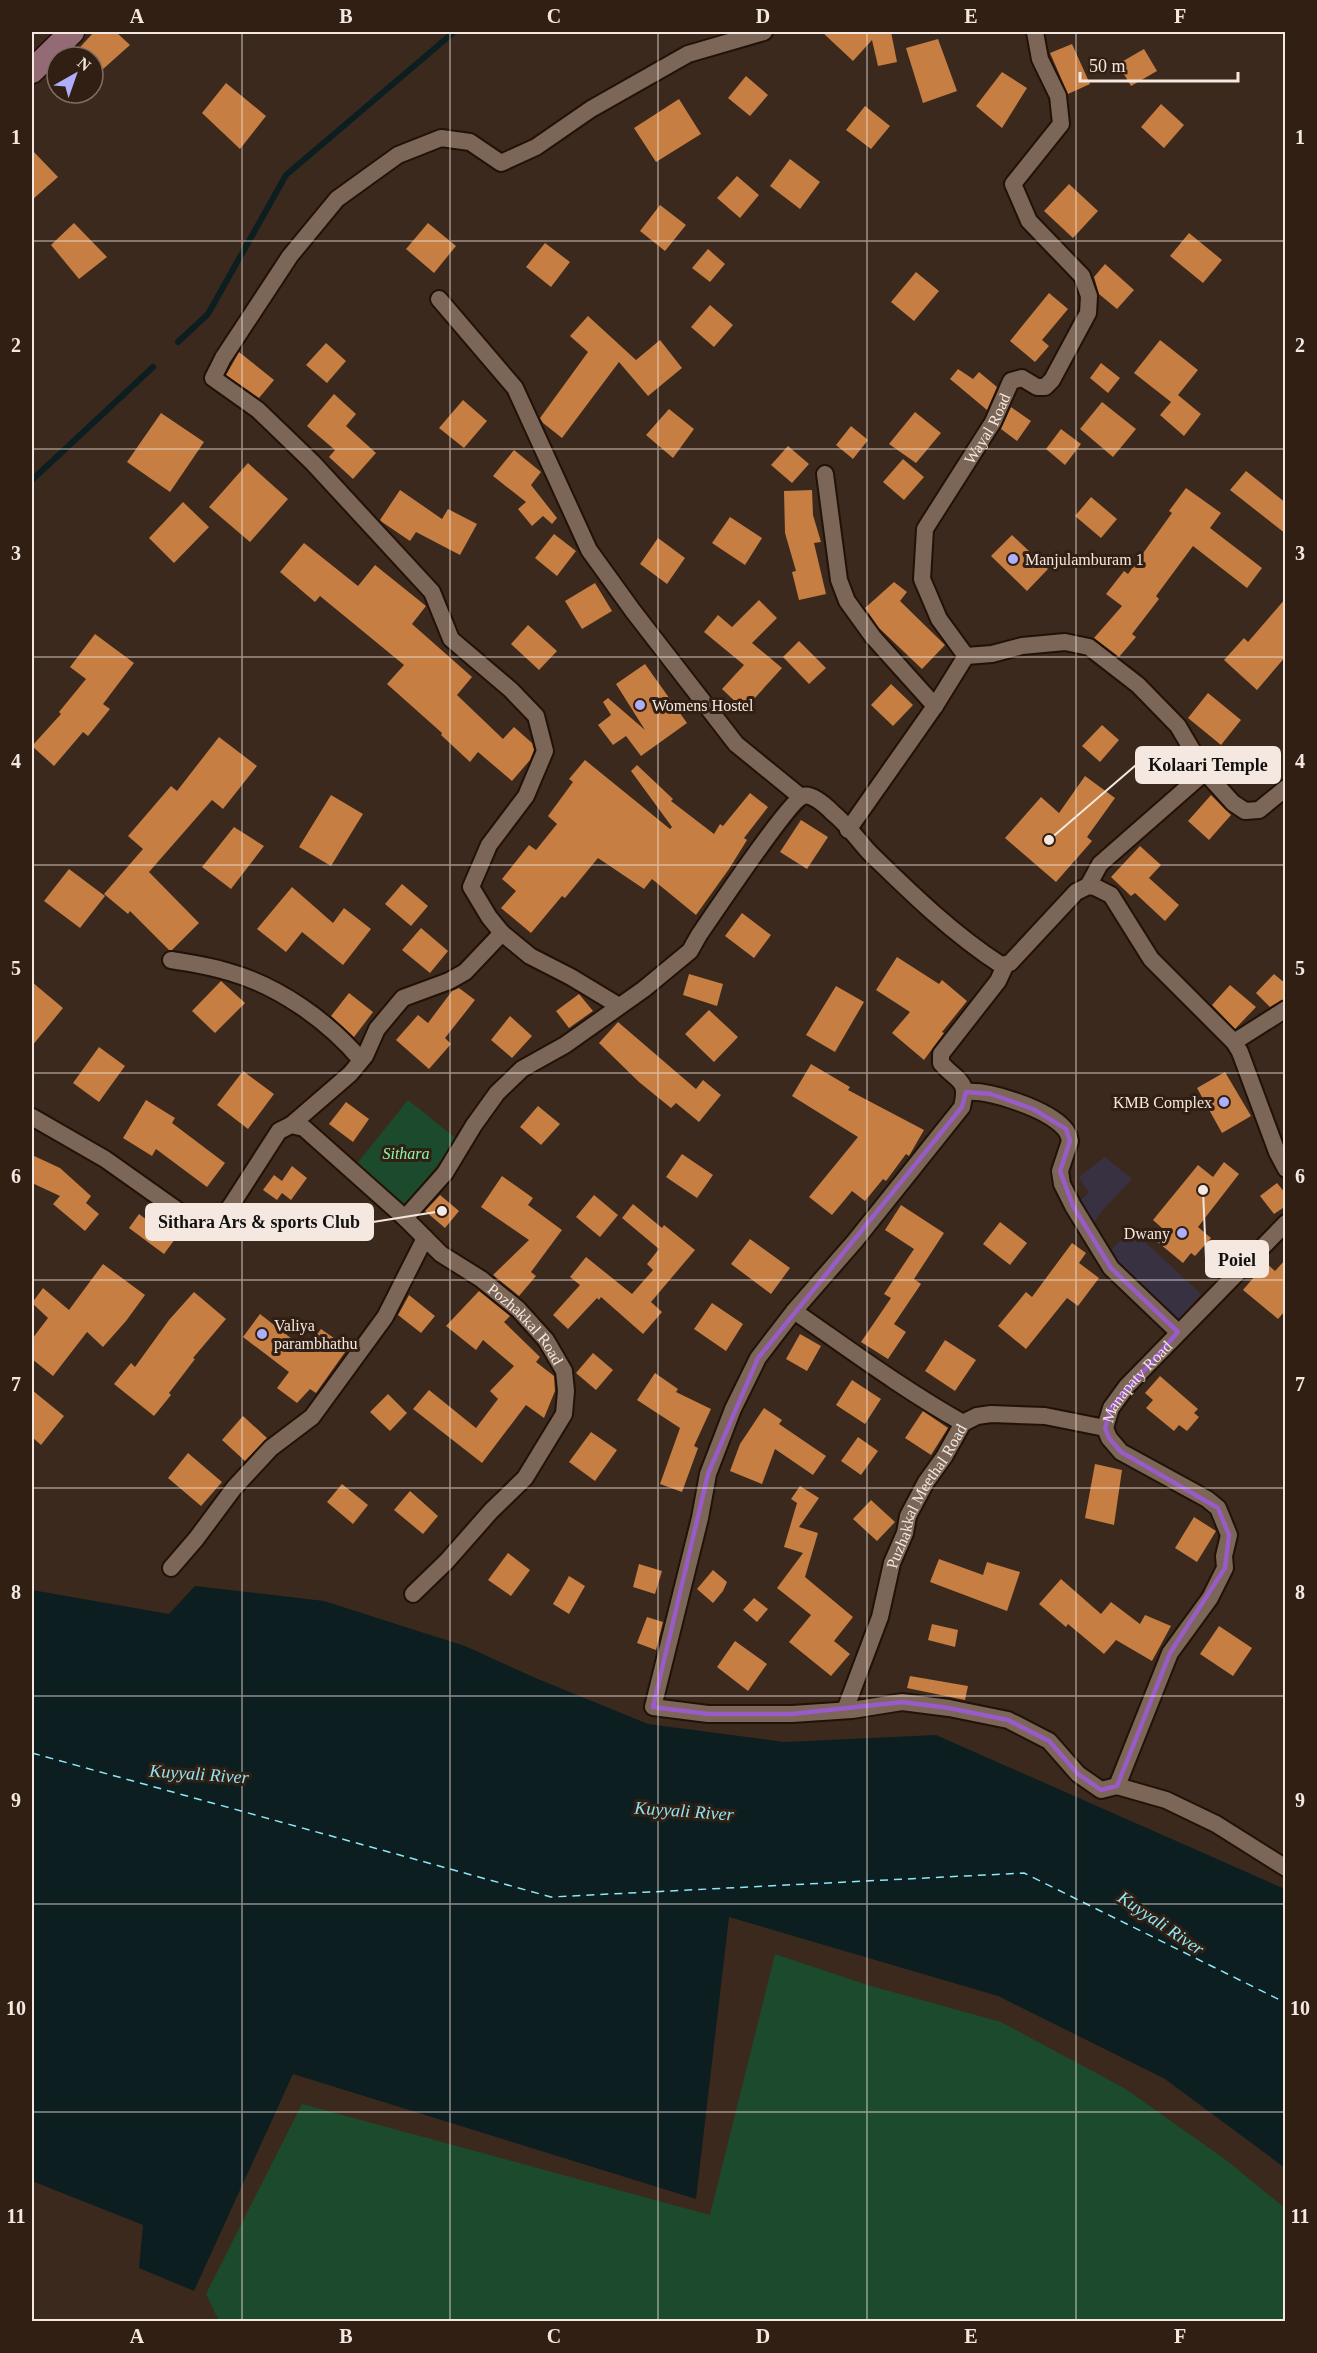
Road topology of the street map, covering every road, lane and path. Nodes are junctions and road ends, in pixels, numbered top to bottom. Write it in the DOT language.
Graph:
graph roads {
  1 [pos="72,32"];
  2 [pos="764,32"];
  3 [pos="1035,32"];
  4 [pos="32,71"];
  5 [pos="439,299"];
  6 [pos="825,474"];
  7 [pos="966,656"];
  8 [pos="935,706"];
  9 [pos="1205,772"];
  10 [pos="1286,788"];
  11 [pos="801,797"];
  12 [pos="848,830"];
  13 [pos="1088,886"];
  14 [pos="502,933"];
  15 [pos="171,960"];
  16 [pos="1005,966"];
  17 [pos="619,1006"];
  18 [pos="1286,1009"];
  19 [pos="1234,1042"];
  20 [pos="361,1060"];
  21 [pos="966,1092"];
  22 [pos="32,1117"];
  23 [pos="291,1125"];
  24 [pos="1286,1169"];
  25 [pos="405,1218"];
  26 [pos="1286,1223"];
  27 [pos="425,1238"];
  28 [pos="794,1311"];
  29 [pos="1178,1332"];
  30 [pos="963,1423"];
  31 [pos="1105,1428"];
  32 [pos="171,1568"];
  33 [pos="413,1594"];
  34 [pos="844,1710"];
  35 [pos="1117,1786"];
  36 [pos="1286,1868"];
  1 -- 4 [label="main road"];
  2 -- 14 [label="street"];
  3 -- 7 [label="street, Wayal Road"];
  5 -- 11 [label="street"];
  6 -- 8 [label="street"];
  7 -- 8 [label="street"];
  7 -- 9 [label="street"];
  8 -- 12 [label="street"];
  9 -- 10 [label="street"];
  9 -- 13 [label="street"];
  11 -- 12 [label="street"];
  11 -- 17 [label="street"];
  12 -- 16 [label="street"];
  13 -- 16 [label="street"];
  13 -- 19 [label="street"];
  14 -- 17 [label="street"];
  14 -- 20 [label="street"];
  15 -- 20 [label="street"];
  16 -- 21 [label="street"];
  17 -- 25 [label="street"];
  18 -- 19 [label="street"];
  19 -- 24 [label="street"];
  20 -- 23 [label="street"];
  21 -- 28 [label="street"];
  21 -- 29 [label="street"];
  22 -- 23 [label="street"];
  23 -- 25 [label="street, Pozhakkal Road"];
  25 -- 27 [label="street, Pozhakkal Road"];
  26 -- 29 [label="street, Manapaty Road"];
  27 -- 32 [label="street"];
  27 -- 33 [label="street, Pozhakkal Road"];
  28 -- 30 [label="street"];
  28 -- 34 [label="street"];
  29 -- 31 [label="street, Manapaty Road"];
  30 -- 31 [label="street, Puzhakkal Meethal Road"];
  30 -- 34 [label="street, Puzhakkal Meethal Road"];
  31 -- 35 [label="street, Manapaty Road"];
  34 -- 35 [label="street"];
  35 -- 36 [label="street"];
}
